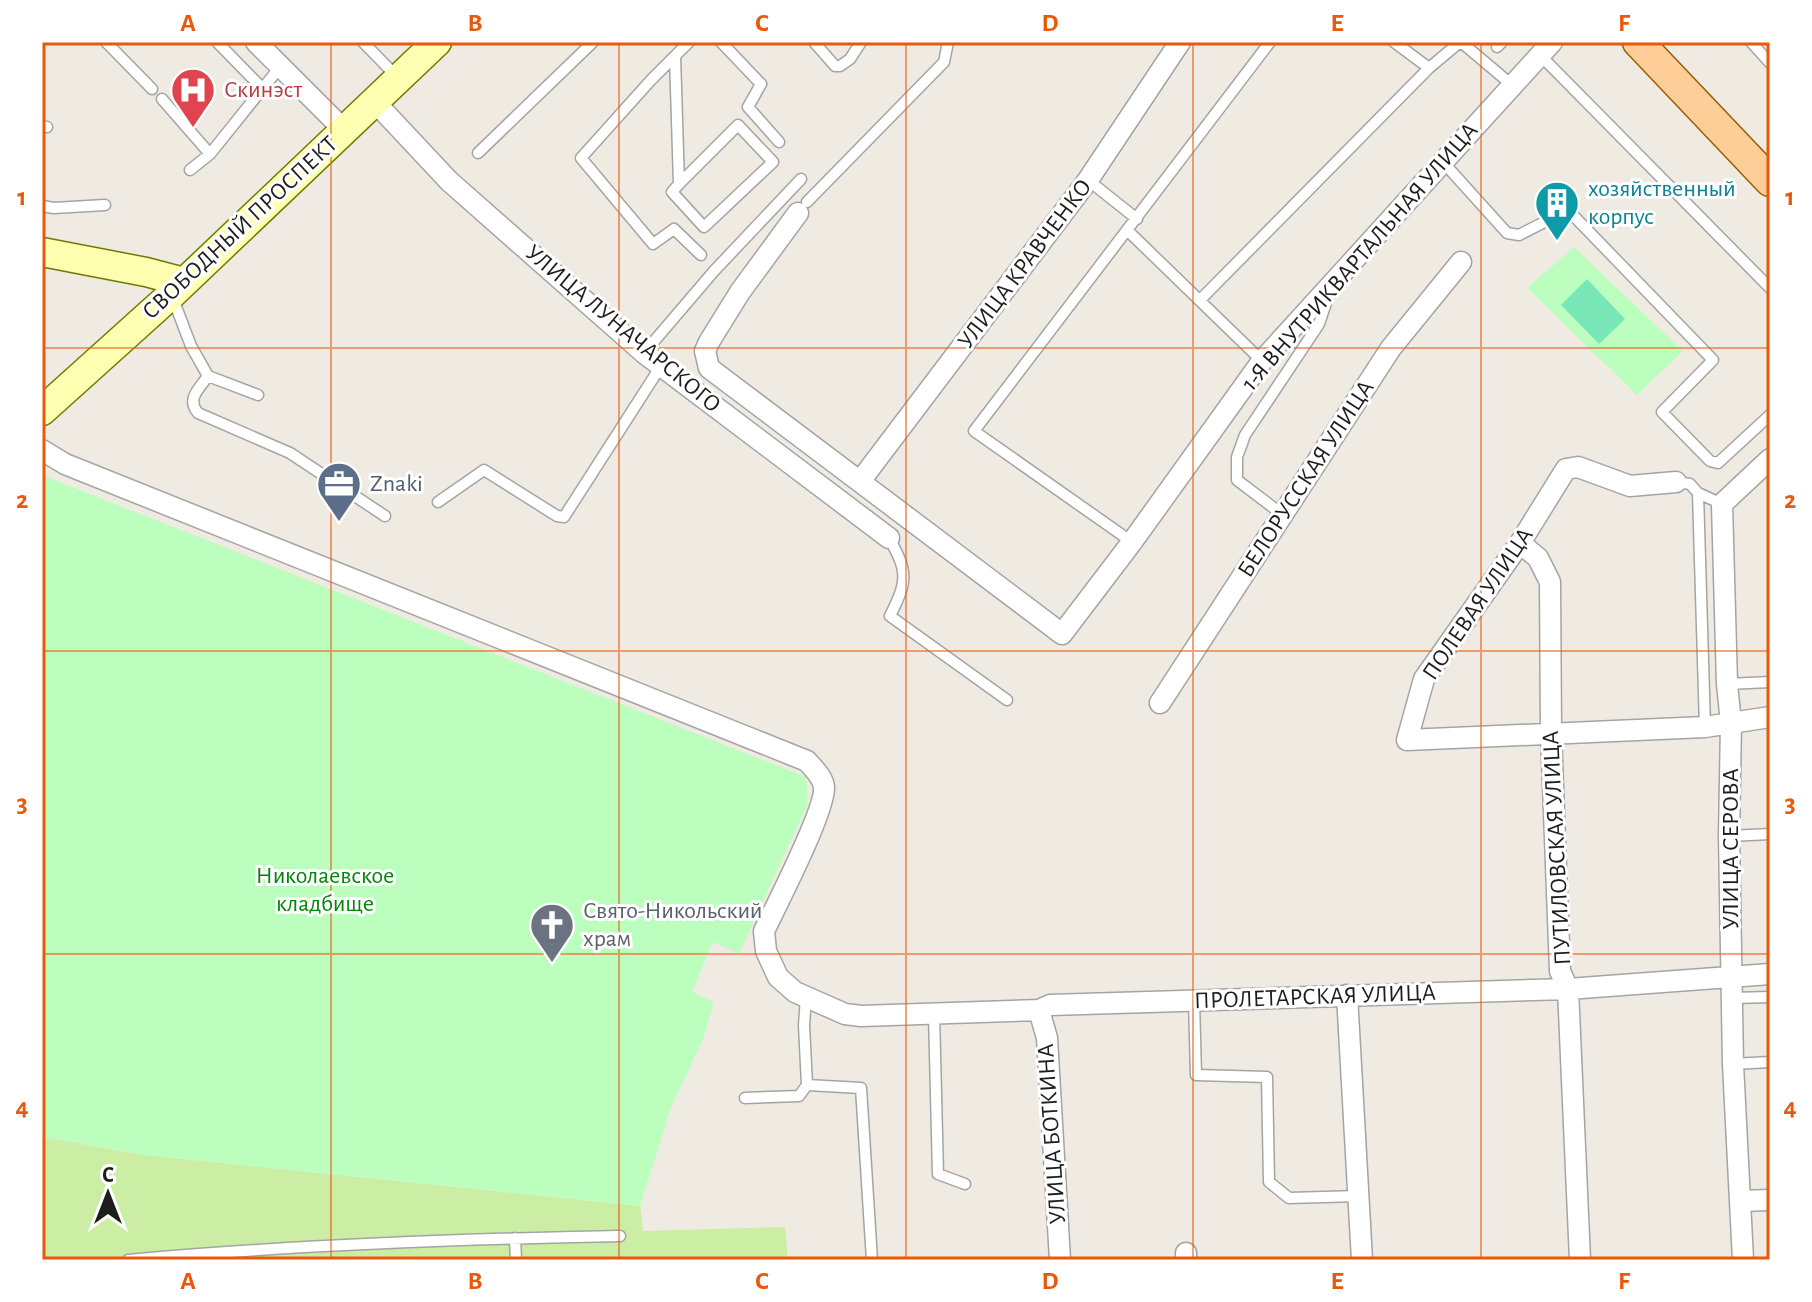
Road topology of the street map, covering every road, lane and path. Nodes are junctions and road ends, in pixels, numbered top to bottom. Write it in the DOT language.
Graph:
graph roads {
  1 [pos="106,42"];
  2 [pos="217,42"];
  3 [pos="256,42"];
  4 [pos="363,42"];
  5 [pos="437,42"];
  6 [pos="593,42"];
  7 [pos="689,42"];
  8 [pos="721,42"];
  9 [pos="814,42"];
  10 [pos="861,42"];
  11 [pos="948,42"];
  12 [pos="1180,42"];
  13 [pos="1270,42"];
  14 [pos="1394,42"];
  15 [pos="1460,42"];
  16 [pos="1638,42"];
  17 [pos="1751,42"];
  18 [pos="1546,48"];
  19 [pos="675,56"];
  20 [pos="1770,63"];
  21 [pos="280,67"];
  22 [pos="1429,68"];
  23 [pos="399,79"];
  24 [pos="1512,85"];
  25 [pos="262,88"];
  26 [pos="152,89"];
  27 [pos="162,99"];
  28 [pos="374,101"];
  29 [pos="344,130"];
  30 [pos="779,142"];
  31 [pos="478,153"];
  32 [pos="210,154"];
  33 [pos="1443,162"];
  34 [pos="190,170"];
  35 [pos="801,179"];
  36 [pos="1088,180"];
  37 [pos="1770,181"];
  38 [pos="679,184"];
  39 [pos="105,205"];
  40 [pos="42,206"];
  41 [pos="803,208"];
  42 [pos="1137,219"];
  43 [pos="1127,230"];
  44 [pos="42,252"];
  45 [pos="701,255"];
  46 [pos="1461,262"];
  47 [pos="1332,285"];
  48 [pos="178,288"];
  49 [pos="1770,288"];
  50 [pos="1200,300"];
  51 [pos="644,353"];
  52 [pos="1262,361"];
  53 [pos="661,366"];
  54 [pos="208,376"];
  55 [pos="258,395"];
  56 [pos="44,406"];
  57 [pos="1770,415"];
  58 [pos="42,450"];
  59 [pos="1770,459"];
  60 [pos="861,480"];
  61 [pos="1676,482"];
  62 [pos="1698,493"];
  63 [pos="438,502"];
  64 [pos="1722,504"];
  65 [pos="1283,515"];
  66 [pos="385,516"];
  67 [pos="889,538"];
  68 [pos="1132,542"];
  69 [pos="1520,543"];
  70 [pos="1062,634"];
  71 [pos="1770,682"];
  72 [pos="1727,684"];
  73 [pos="1007,700"];
  74 [pos="1160,703"];
  75 [pos="1770,717"];
  76 [pos="1731,723"];
  77 [pos="1705,727"];
  78 [pos="1551,733"];
  79 [pos="1770,834"];
  80 [pos="1729,836"];
  81 [pos="1770,974"];
  82 [pos="1732,988"];
  83 [pos="1568,989"];
  84 [pos="1347,995"];
  85 [pos="1770,997"];
  86 [pos="806,998"];
  87 [pos="1194,1001"];
  88 [pos="1039,1010"];
  89 [pos="934,1014"];
  90 [pos="1770,1062"];
  91 [pos="1733,1064"];
  92 [pos="807,1085"];
  93 [pos="745,1098"];
  94 [pos="965,1184"];
  95 [pos="1359,1196"];
  96 [pos="1770,1200"];
  97 [pos="1740,1201"];
  98 [pos="620,1236"];
  99 [pos="515,1238"];
  100 [pos="265,1255"];
  101 [pos="128,1260"];
  102 [pos="516,1260"];
  103 [pos="872,1260"];
  104 [pos="1060,1260"];
  105 [pos="1362,1260"];
  106 [pos="1580,1260"];
  107 [pos="1743,1260"];
  1 -- 26 [label="lane"];
  2 -- 25 [label="lane"];
  3 -- 21 [label="street"];
  4 -- 23 [label="lane"];
  5 -- 23 [label="main road, СВОБОДНЫЙ ПРОСПЕКТ"];
  6 -- 31 [label="lane"];
  7 -- 19 [label="lane"];
  8 -- 30 [label="lane"];
  9 -- 10 [label="lane"];
  11 -- 41 [label="lane"];
  12 -- 36 [label="street, УЛИЦА КРАВЧЕНКО"];
  13 -- 42 [label="lane"];
  14 -- 22 [label="lane"];
  15 -- 22 [label="lane"];
  15 -- 24 [label="lane"];
  16 -- 37 [label="main road"];
  17 -- 20 [label="lane"];
  18 -- 24 [label="street, 1-Я ВНУТРИКВАРТАЛЬНАЯ УЛИЦА"];
  18 -- 49 [label="lane"];
  19 -- 38 [label="lane"];
  19 -- 45 [label="lane"];
  21 -- 25 [label="lane"];
  21 -- 29 [label="street"];
  22 -- 50 [label="lane"];
  23 -- 28 [label="main road, СВОБОДНЫЙ ПРОСПЕКТ"];
  24 -- 33 [label="street, 1-Я ВНУТРИКВАРТАЛЬНАЯ УЛИЦА"];
  25 -- 32 [label="lane"];
  27 -- 32 [label="lane"];
  28 -- 29 [label="main road, СВОБОДНЫЙ ПРОСПЕКТ"];
  28 -- 51 [label="street, УЛИЦА ЛУНАЧАРСКОГО"];
  29 -- 48 [label="main road, СВОБОДНЫЙ ПРОСПЕКТ"];
  32 -- 34 [label="lane"];
  33 -- 47 [label="street, 1-Я ВНУТРИКВАРТАЛЬНАЯ УЛИЦА"];
  33 -- 57 [label="lane"];
  35 -- 51 [label="lane"];
  36 -- 42 [label="lane"];
  36 -- 60 [label="street, УЛИЦА КРАВЧЕНКО"];
  38 -- 38 [label="lane"];
  39 -- 40 [label="lane"];
  41 -- 60 [label="street, УЛИЦА ЛУНАЧАРСКОГО"];
  42 -- 43 [label="lane"];
  43 -- 50 [label="lane"];
  43 -- 68 [label="lane"];
  44 -- 48 [label="main road"];
  46 -- 65 [label="street, БЕЛОРУССКАЯ УЛИЦА"];
  47 -- 52 [label="street, 1-Я ВНУТРИКВАРТАЛЬНАЯ УЛИЦА"];
  47 -- 65 [label="lane"];
  48 -- 54 [label="lane"];
  48 -- 56 [label="main road, СВОБОДНЫЙ ПРОСПЕКТ"];
  50 -- 52 [label="lane"];
  51 -- 53 [label="street, УЛИЦА ЛУНАЧАРСКОГО"];
  52 -- 68 [label="street, 1-Я ВНУТРИКВАРТАЛЬНАЯ УЛИЦА"];
  53 -- 63 [label="lane"];
  53 -- 67 [label="street, УЛИЦА ЛУНАЧАРСКОГО"];
  54 -- 55 [label="lane"];
  54 -- 66 [label="lane"];
  58 -- 86 [label="street, ПРОЛЕТАРСКАЯ УЛИЦА"];
  59 -- 64 [label="street"];
  60 -- 70 [label="street, УЛИЦА ЛУНАЧАРСКОГО"];
  61 -- 62 [label="lane"];
  61 -- 69 [label="street, ПОЛЕВАЯ УЛИЦА"];
  62 -- 64 [label="lane"];
  62 -- 77 [label="lane"];
  64 -- 72 [label="street, УЛИЦА СЕРОВА"];
  65 -- 74 [label="street, БЕЛОРУССКАЯ УЛИЦА"];
  67 -- 73 [label="lane"];
  68 -- 70 [label="street, 1-Я ВНУТРИКВАРТАЛЬНАЯ УЛИЦА"];
  69 -- 78 [label="street, ПУТИЛОВСКАЯ УЛИЦА"];
  69 -- 78 [label="street, ПОЛЕВАЯ УЛИЦА"];
  71 -- 72 [label="lane"];
  72 -- 76 [label="street, УЛИЦА СЕРОВА"];
  75 -- 76 [label="street"];
  76 -- 77 [label="street"];
  76 -- 80 [label="street, УЛИЦА СЕРОВА"];
  77 -- 78 [label="street"];
  78 -- 83 [label="street, ПУТИЛОВСКАЯ УЛИЦА"];
  79 -- 80 [label="lane"];
  80 -- 82 [label="street, УЛИЦА СЕРОВА"];
  81 -- 82 [label="street, ПРОЛЕТАРСКАЯ УЛИЦА"];
  82 -- 83 [label="street, ПРОЛЕТАРСКАЯ УЛИЦА"];
  82 -- 85 [label="lane"];
  82 -- 91 [label="street, УЛИЦА СЕРОВА"];
  83 -- 84 [label="street, ПРОЛЕТАРСКАЯ УЛИЦА"];
  83 -- 106 [label="street, ПУТИЛОВСКАЯ УЛИЦА"];
  84 -- 87 [label="street, ПРОЛЕТАРСКАЯ УЛИЦА"];
  84 -- 95 [label="street"];
  86 -- 89 [label="street, ПРОЛЕТАРСКАЯ УЛИЦА"];
  86 -- 92 [label="lane"];
  87 -- 88 [label="street, ПРОЛЕТАРСКАЯ УЛИЦА"];
  87 -- 95 [label="lane"];
  88 -- 89 [label="street, ПРОЛЕТАРСКАЯ УЛИЦА"];
  88 -- 104 [label="street, УЛИЦА БОТКИНА"];
  89 -- 94 [label="lane"];
  90 -- 91 [label="lane"];
  91 -- 97 [label="street, УЛИЦА СЕРОВА"];
  92 -- 93 [label="lane"];
  92 -- 103 [label="lane"];
  95 -- 105 [label="street"];
  96 -- 97 [label="street"];
  97 -- 107 [label="street, УЛИЦА СЕРОВА"];
  98 -- 99 [label="lane"];
  99 -- 100 [label="lane"];
  99 -- 102 [label="lane"];
  100 -- 101 [label="lane"];
}
